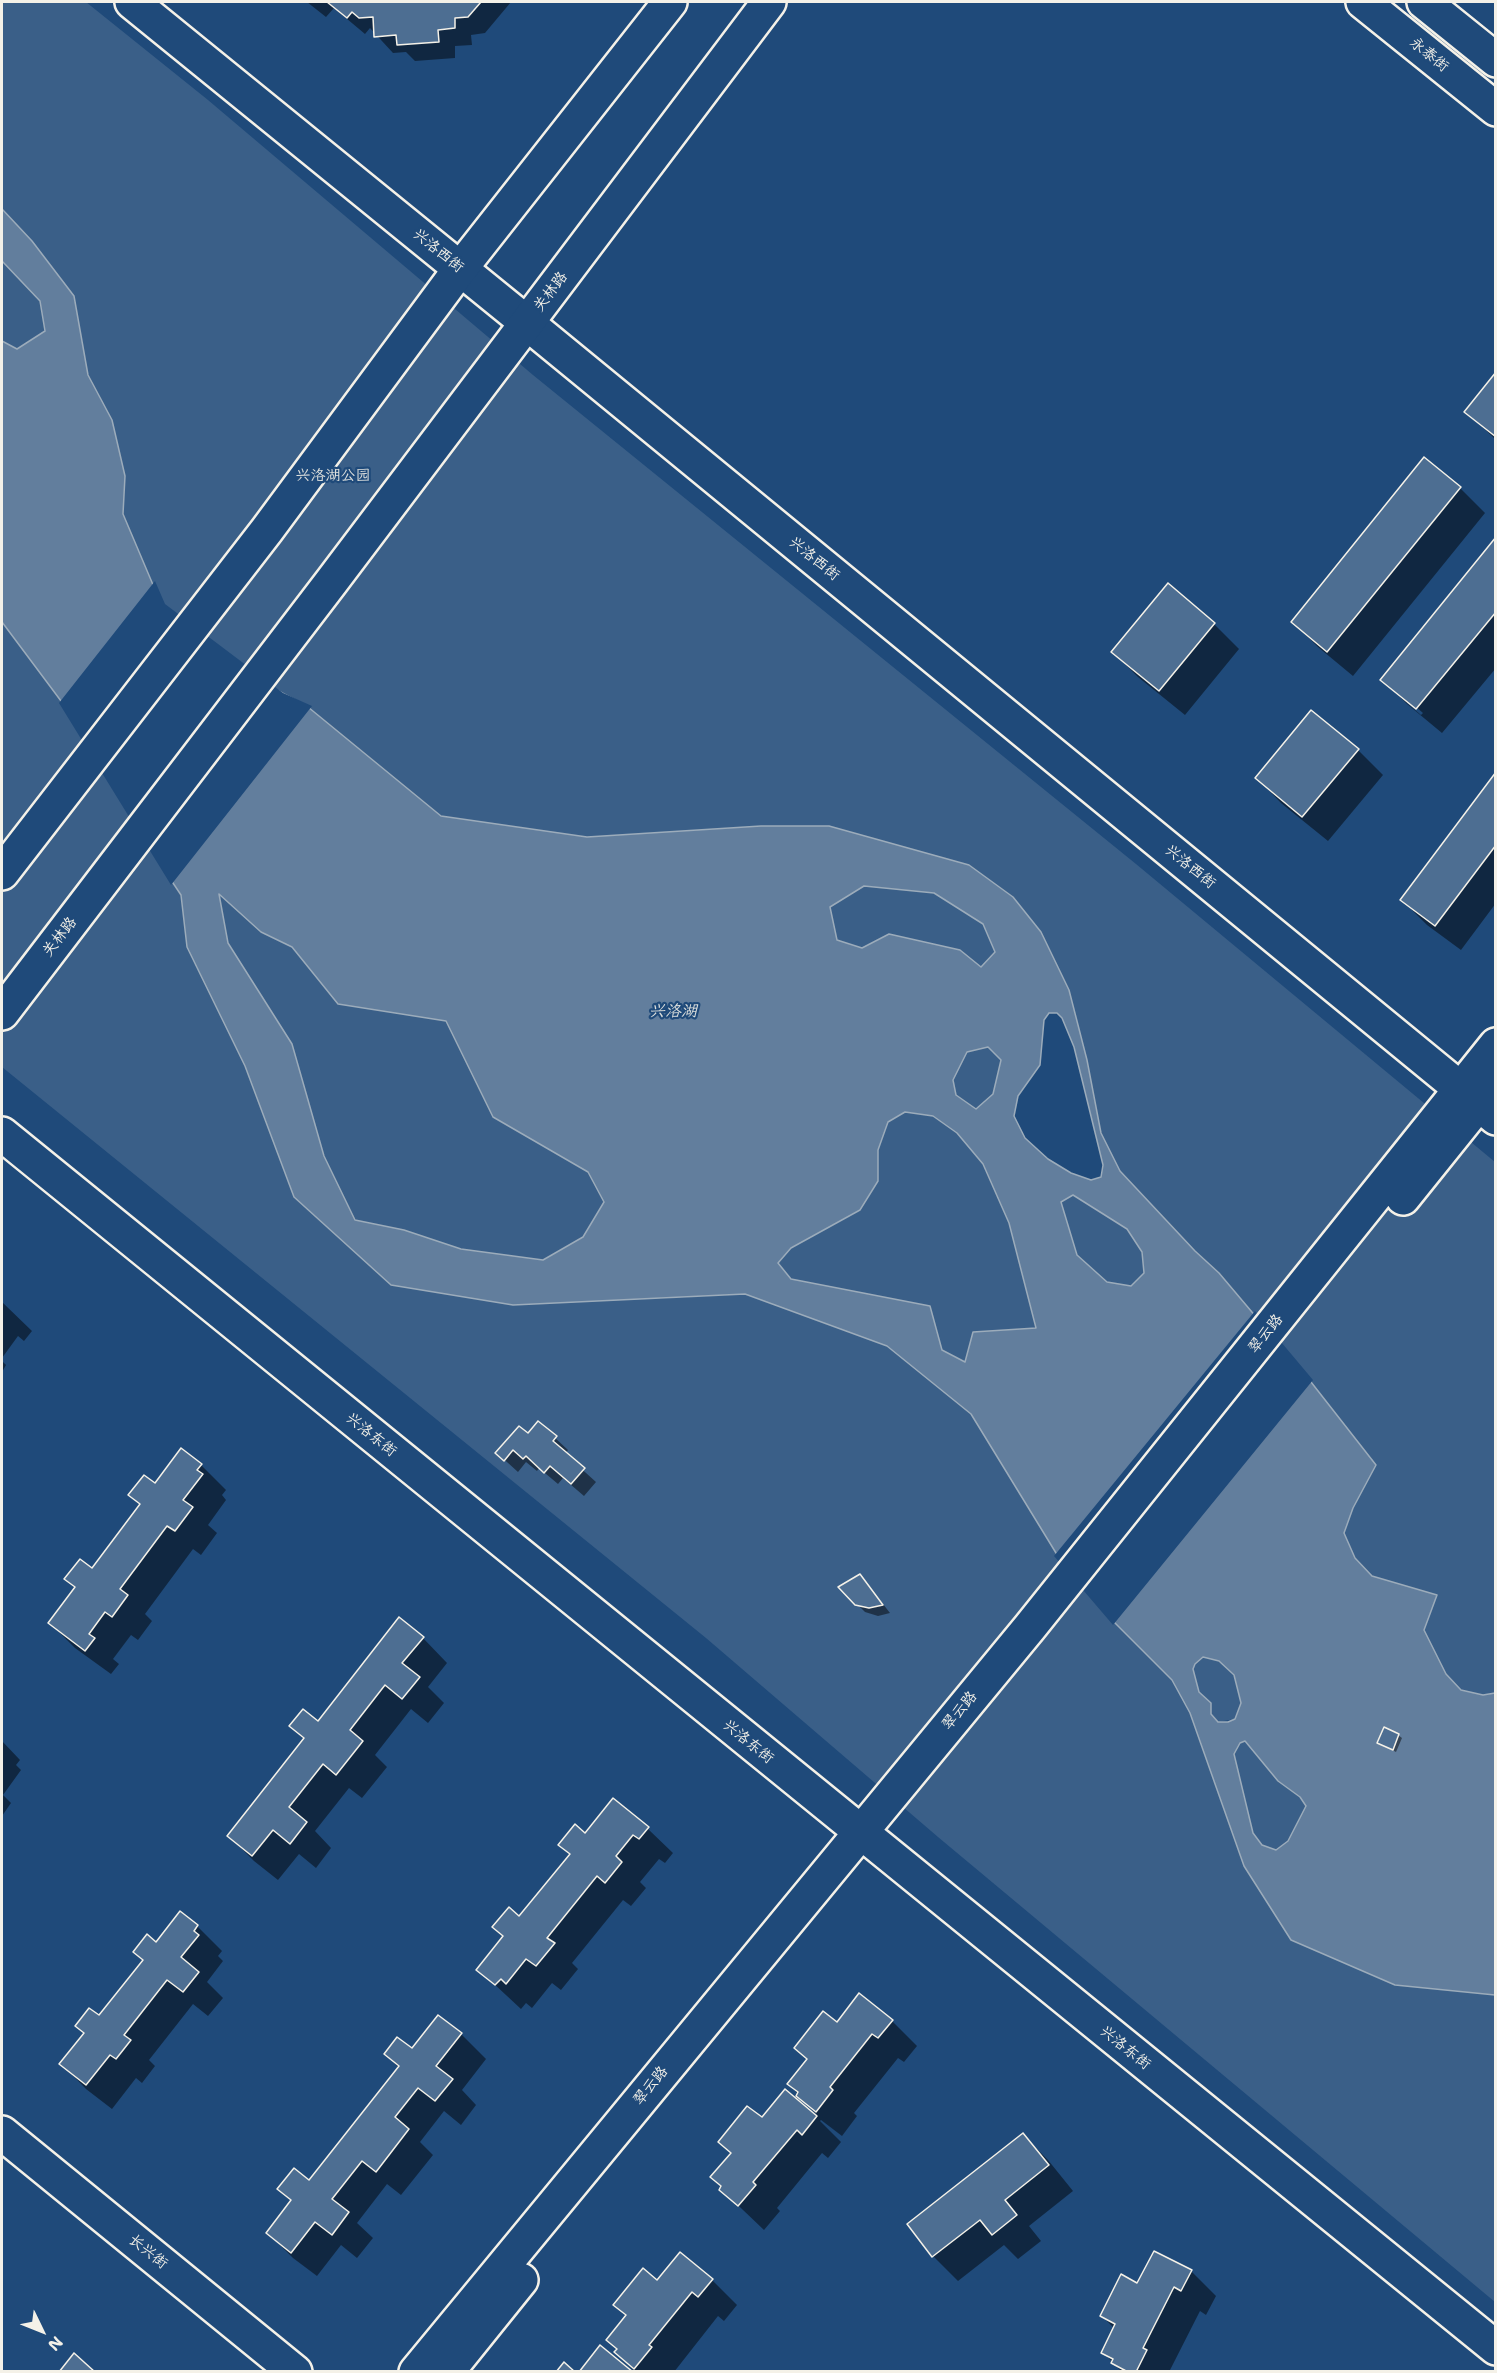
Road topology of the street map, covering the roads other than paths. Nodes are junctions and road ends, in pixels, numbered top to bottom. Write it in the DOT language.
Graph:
graph roads {
  1 [pos="132,2"];
  2 [pos="160,2"];
  3 [pos="670,2"];
  4 [pos="769,2"];
  5 [pos="1364,2"];
  6 [pos="1424,2"];
  7 [pos="1496,60"];
  8 [pos="1496,109"];
  9 [pos="466,262"];
  10 [pos="533,316"];
  11 [pos="2,873"];
  12 [pos="2,1013"];
  13 [pos="1496,1045"];
  14 [pos="1483,1093"];
  15 [pos="2,1134"];
  16 [pos="2,1157"];
  17 [pos="861,1846"];
  18 [pos="2,2133"];
  19 [pos="2,2159"];
  20 [pos="1496,2348"];
  21 [pos="262,2372"];
  22 [pos="295,2372"];
  23 [pos="416,2372"];
  24 [pos="447,2372"];
  25 [pos="1494,2372"];
  1 -- 9 [label="street, 兴洛西街"];
  2 -- 9 [label="street, 兴洛西街"];
  3 -- 9 [label="street"];
  4 -- 10 [label="street, 关林路"];
  5 -- 8 [label="street, 永泰街"];
  6 -- 7 [label="street"];
  9 -- 10 [label="street, 兴洛西街"];
  9 -- 11 [label="street"];
  10 -- 12 [label="street, 关林路"];
  10 -- 14 [label="street, 兴洛西街"];
  13 -- 14 [label="street, 翠云路"];
  14 -- 17 [label="street, 翠云路"];
  15 -- 17 [label="street, 兴洛东街"];
  16 -- 17 [label="street, 兴洛东街"];
  17 -- 20 [label="street, 兴洛东街"];
  17 -- 23 [label="street, 翠云路"];
  17 -- 24 [label="street, 翠云路"];
  17 -- 25 [label="street, 兴洛东街"];
  18 -- 22 [label="street, 长兴街"];
  19 -- 21 [label="street, 长兴街"];
}
